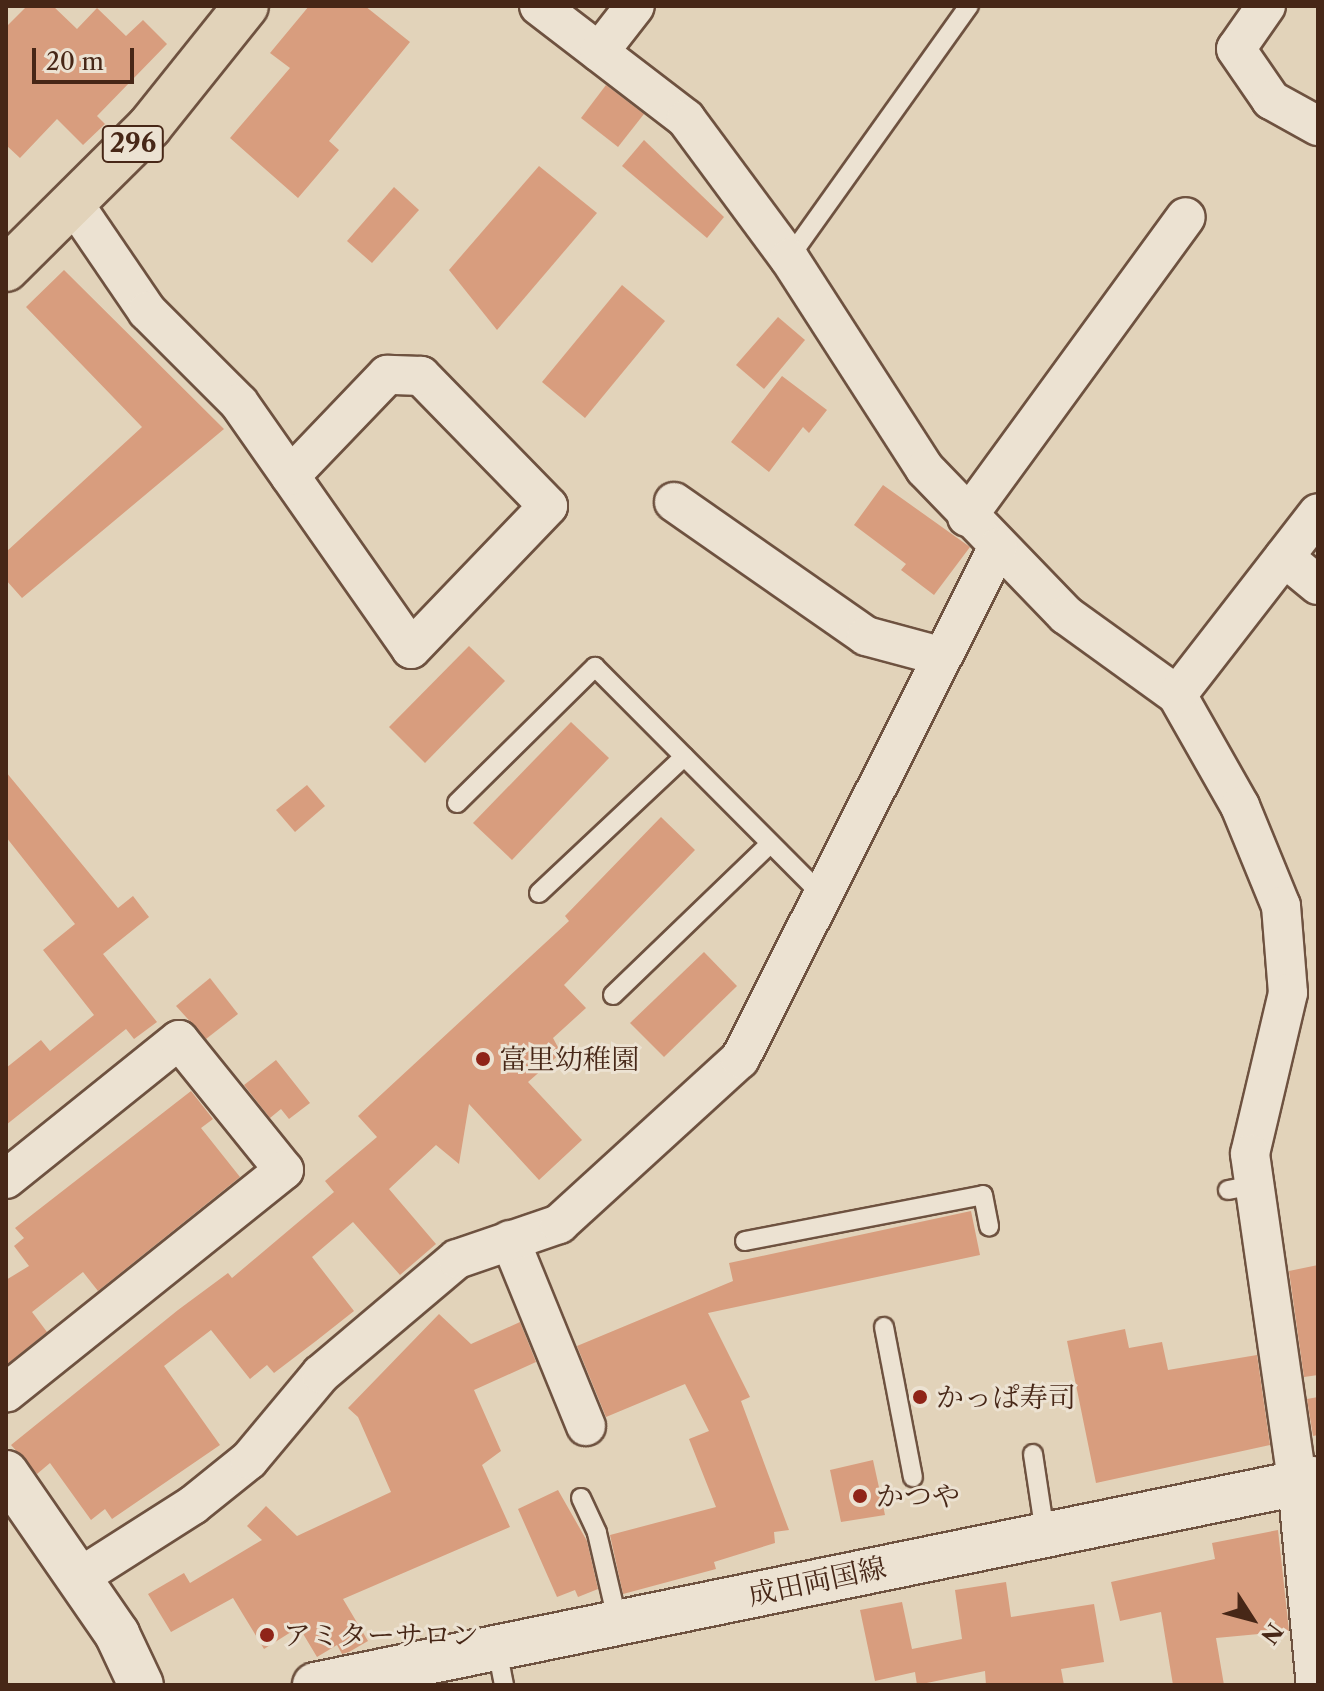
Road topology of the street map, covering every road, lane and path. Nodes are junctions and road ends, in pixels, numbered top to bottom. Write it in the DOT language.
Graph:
graph roads {
  1 [pos="246,6"];
  2 [pos="539,6"];
  3 [pos="635,6"];
  4 [pos="969,6"];
  5 [pos="1266,6"];
  6 [pos="599,52"];
  7 [pos="1318,126"];
  8 [pos="74,204"];
  9 [pos="1186,217"];
  10 [pos="789,258"];
  11 [pos="6,269"];
  12 [pos="290,476"];
  13 [pos="674,502"];
  14 [pos="1318,513"];
  15 [pos="967,517"];
  16 [pos="998,547"];
  17 [pos="1284,557"];
  18 [pos="1318,585"];
  19 [pos="940,656"];
  20 [pos="1177,695"];
  21 [pos="684,757"];
  22 [pos="457,803"];
  23 [pos="770,844"];
  24 [pos="539,893"];
  25 [pos="823,896"];
  26 [pos="613,995"];
  27 [pos="6,1179"];
  28 [pos="989,1226"];
  29 [pos="510,1240"];
  30 [pos="745,1241"];
  31 [pos="884,1327"];
  32 [pos="6,1393"];
  33 [pos="586,1426"];
  34 [pos="1033,1454"];
  35 [pos="6,1473"];
  36 [pos="913,1477"];
  37 [pos="1308,1480"];
  38 [pos="581,1498"];
  39 [pos="1045,1533"];
  40 [pos="80,1577"];
  41 [pos="618,1623"];
  42 [pos="500,1667"];
  43 [pos="141,1685"];
  44 [pos="315,1685"];
  45 [pos="1316,1685"];
  1 -- 8 [label="highway, 296"];
  2 -- 6 [label="street"];
  3 -- 6 [label="street"];
  4 -- 10 [label="lane"];
  5 -- 7 [label="street"];
  6 -- 10 [label="street"];
  8 -- 11 [label="highway, 296"];
  8 -- 12 [label="street"];
  9 -- 15 [label="street"];
  10 -- 15 [label="street"];
  12 -- 12 [label="street"];
  13 -- 19 [label="street"];
  14 -- 17 [label="street"];
  15 -- 16 [label="street"];
  16 -- 19 [label="street"];
  16 -- 20 [label="street"];
  17 -- 18 [label="street"];
  17 -- 20 [label="street"];
  19 -- 25 [label="street"];
  20 -- 37 [label="street"];
  21 -- 22 [label="lane"];
  21 -- 23 [label="lane"];
  21 -- 24 [label="lane"];
  23 -- 25 [label="lane"];
  23 -- 26 [label="lane"];
  25 -- 29 [label="street"];
  27 -- 32 [label="street"];
  28 -- 30 [label="lane"];
  29 -- 33 [label="street"];
  29 -- 40 [label="street"];
  31 -- 36 [label="lane"];
  34 -- 39 [label="lane"];
  35 -- 40 [label="main road"];
  37 -- 39 [label="main road, 成田両国線"];
  37 -- 45 [label="street"];
  38 -- 41 [label="lane"];
  39 -- 41 [label="main road, 成田両国線"];
  40 -- 43 [label="main road"];
  41 -- 42 [label="main road, 成田両国線"];
  42 -- 44 [label="main road, 成田両国線"];
}
